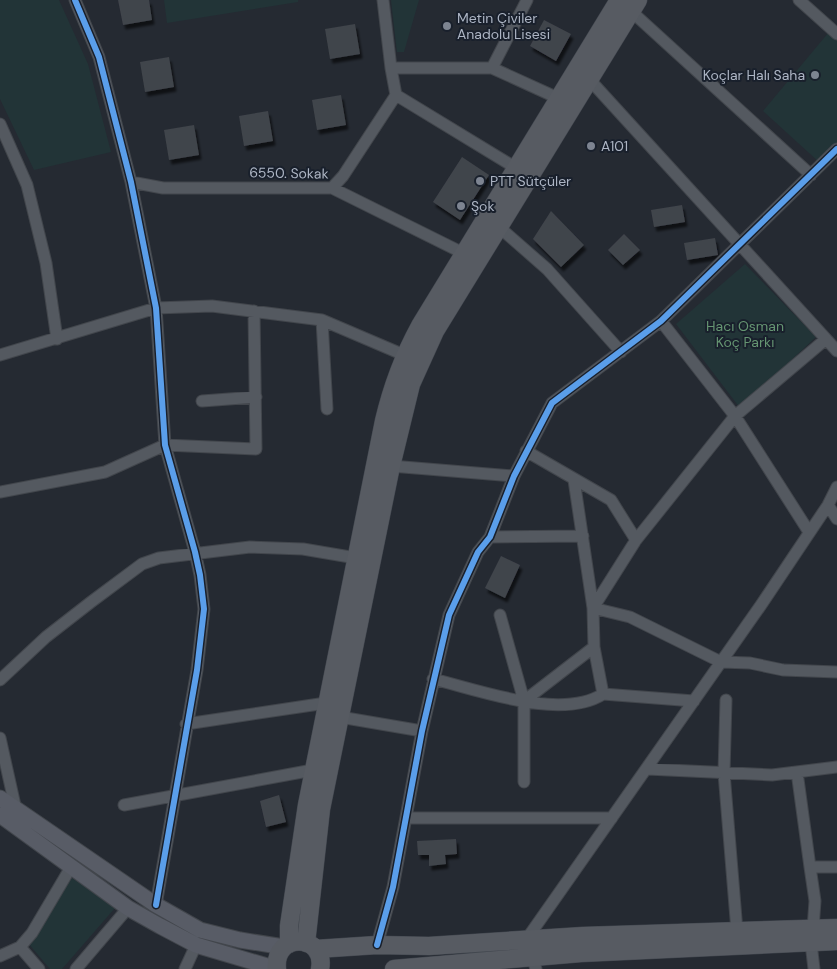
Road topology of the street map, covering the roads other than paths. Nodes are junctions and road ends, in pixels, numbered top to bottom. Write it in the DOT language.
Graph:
graph roads {
  1 [pos="75,0"];
  2 [pos="383,0"];
  3 [pos="527,0"];
  4 [pos="799,0"];
  5 [pos="629,4"];
  6 [pos="837,34"];
  7 [pos="391,68"];
  8 [pos="492,68"];
  9 [pos="589,80"];
  10 [pos="396,95"];
  11 [pos="560,99"];
  12 [pos="0,124"];
  13 [pos="837,149"];
  14 [pos="516,168"];
  15 [pos="811,175"];
  16 [pos="131,182"];
  17 [pos="332,188"];
  18 [pos="499,227"];
  19 [pos="740,246"];
  20 [pos="463,253"];
  21 [pos="156,308"];
  22 [pos="254,311"];
  23 [pos="322,320"];
  24 [pos="661,322"];
  25 [pos="57,339"];
  26 [pos="826,339"];
  27 [pos="837,351"];
  28 [pos="621,352"];
  29 [pos="0,355"];
  30 [pos="404,355"];
  31 [pos="256,397"];
  32 [pos="202,401"];
  33 [pos="328,409"];
  34 [pos="735,416"];
  35 [pos="165,445"];
  36 [pos="526,451"];
  37 [pos="391,466"];
  38 [pos="514,476"];
  39 [pos="574,480"];
  40 [pos="837,487"];
  41 [pos="0,492"];
  42 [pos="828,505"];
  43 [pos="837,519"];
  44 [pos="809,532"];
  45 [pos="584,536"];
  46 [pos="490,537"];
  47 [pos="636,540"];
  48 [pos="195,552"];
  49 [pos="356,558"];
  50 [pos="593,608"];
  51 [pos="500,615"];
  52 [pos="594,647"];
  53 [pos="721,662"];
  54 [pos="837,672"];
  55 [pos="433,679"];
  56 [pos="0,680"];
  57 [pos="603,694"];
  58 [pos="726,700"];
  59 [pos="524,701"];
  60 [pos="694,701"];
  61 [pos="326,703"];
  62 [pos="340,717"];
  63 [pos="186,724"];
  64 [pos="422,731"];
  65 [pos="0,738"];
  66 [pos="837,767"];
  67 [pos="647,769"];
  68 [pos="313,770"];
  69 [pos="797,772"];
  70 [pos="724,773"];
  71 [pos="524,782"];
  72 [pos="175,795"];
  73 [pos="0,798"];
  74 [pos="124,805"];
  75 [pos="16,810"];
  76 [pos="0,815"];
  77 [pos="406,818"];
  78 [pos="612,818"];
  79 [pos="71,866"];
  80 [pos="810,867"];
  81 [pos="837,867"];
  82 [pos="156,904"];
  83 [pos="128,908"];
  84 [pos="837,928"];
  85 [pos="738,931"];
  86 [pos="812,936"];
  87 [pos="526,940"];
  88 [pos="837,941"];
  89 [pos="196,945"];
  90 [pos="286,945"];
  91 [pos="377,945"];
  92 [pos="311,946"];
  93 [pos="20,947"];
  94 [pos="0,956"];
  95 [pos="534,963"];
  96 [pos="39,969"];
  97 [pos="76,969"];
  98 [pos="185,969"];
  99 [pos="277,969"];
  100 [pos="320,969"];
  101 [pos="394,969"];
  102 [pos="814,969"];
  1 -- 16 [label="street"];
  2 -- 7 [label="street"];
  3 -- 8 [label="street"];
  4 -- 6 [label="street"];
  5 -- 9 [label="main road"];
  5 -- 11 [label="main road"];
  5 -- 15 [label="street"];
  7 -- 8 [label="street"];
  7 -- 10 [label="street"];
  8 -- 11 [label="street"];
  9 -- 18 [label="main road"];
  9 -- 19 [label="street"];
  10 -- 14 [label="street"];
  10 -- 17 [label="street"];
  11 -- 14 [label="main road"];
  12 -- 25 [label="street"];
  13 -- 15 [label="street"];
  14 -- 20 [label="main road"];
  15 -- 19 [label="street"];
  16 -- 17 [label="street, 6550. Sokak"];
  16 -- 21 [label="street"];
  17 -- 20 [label="street, 6550. Sokak"];
  18 -- 28 [label="street"];
  18 -- 37 [label="main road"];
  19 -- 24 [label="street"];
  19 -- 26 [label="street"];
  20 -- 30 [label="main road"];
  21 -- 22 [label="street"];
  21 -- 25 [label="street"];
  21 -- 35 [label="street"];
  22 -- 23 [label="street"];
  22 -- 31 [label="street"];
  23 -- 30 [label="street"];
  23 -- 33 [label="street"];
  24 -- 28 [label="street"];
  24 -- 34 [label="street"];
  25 -- 29 [label="street"];
  26 -- 27 [label="street"];
  26 -- 34 [label="street"];
  28 -- 36 [label="street"];
  30 -- 49 [label="main road"];
  31 -- 32 [label="street"];
  31 -- 35 [label="street"];
  34 -- 44 [label="street"];
  34 -- 47 [label="street"];
  35 -- 41 [label="street"];
  35 -- 48 [label="street"];
  36 -- 38 [label="street"];
  36 -- 39 [label="street"];
  37 -- 38 [label="street"];
  37 -- 62 [label="main road"];
  38 -- 46 [label="street"];
  39 -- 45 [label="street"];
  39 -- 47 [label="street"];
  40 -- 42 [label="street"];
  42 -- 43 [label="street"];
  42 -- 44 [label="street"];
  44 -- 53 [label="street"];
  45 -- 46 [label="street"];
  45 -- 50 [label="street"];
  46 -- 55 [label="street"];
  47 -- 50 [label="street"];
  48 -- 49 [label="street"];
  48 -- 56 [label="street"];
  48 -- 63 [label="street"];
  49 -- 61 [label="main road"];
  50 -- 52 [label="street"];
  50 -- 53 [label="street"];
  51 -- 59 [label="street"];
  52 -- 57 [label="street"];
  52 -- 59 [label="street"];
  53 -- 54 [label="street"];
  53 -- 60 [label="street"];
  55 -- 59 [label="street"];
  55 -- 64 [label="street"];
  57 -- 59 [label="street"];
  57 -- 60 [label="street"];
  58 -- 70 [label="street"];
  59 -- 71 [label="street"];
  60 -- 67 [label="street"];
  61 -- 63 [label="street"];
  61 -- 68 [label="main road"];
  62 -- 64 [label="street"];
  62 -- 92 [label="main road"];
  63 -- 72 [label="street"];
  64 -- 77 [label="street"];
  65 -- 75 [label="street"];
  66 -- 69 [label="street"];
  67 -- 70 [label="street"];
  67 -- 78 [label="street"];
  68 -- 72 [label="street"];
  68 -- 90 [label="main road"];
  69 -- 70 [label="street"];
  69 -- 80 [label="street"];
  70 -- 85 [label="street"];
  72 -- 74 [label="street"];
  72 -- 82 [label="street"];
  73 -- 75 [label="main road"];
  75 -- 82 [label="main road"];
  76 -- 79 [label="main road"];
  77 -- 78 [label="street"];
  77 -- 91 [label="street"];
  78 -- 87 [label="street"];
  79 -- 83 [label="main road"];
  79 -- 93 [label="street"];
  80 -- 81 [label="street"];
  80 -- 86 [label="street"];
  82 -- 90 [label="main road"];
  83 -- 89 [label="main road"];
  83 -- 97 [label="street"];
  84 -- 86 [label="main road"];
  85 -- 86 [label="main road"];
  85 -- 87 [label="main road"];
  86 -- 88 [label="main road"];
  86 -- 95 [label="main road"];
  86 -- 102 [label="street"];
  87 -- 91 [label="main road"];
  89 -- 98 [label="street"];
  89 -- 99 [label="main road"];
  90 -- 92 [label="main road"];
  90 -- 99 [label="main road"];
  91 -- 92 [label="main road"];
  92 -- 100 [label="main road"];
  93 -- 94 [label="street"];
  93 -- 96 [label="street"];
  95 -- 101 [label="main road"];
}
